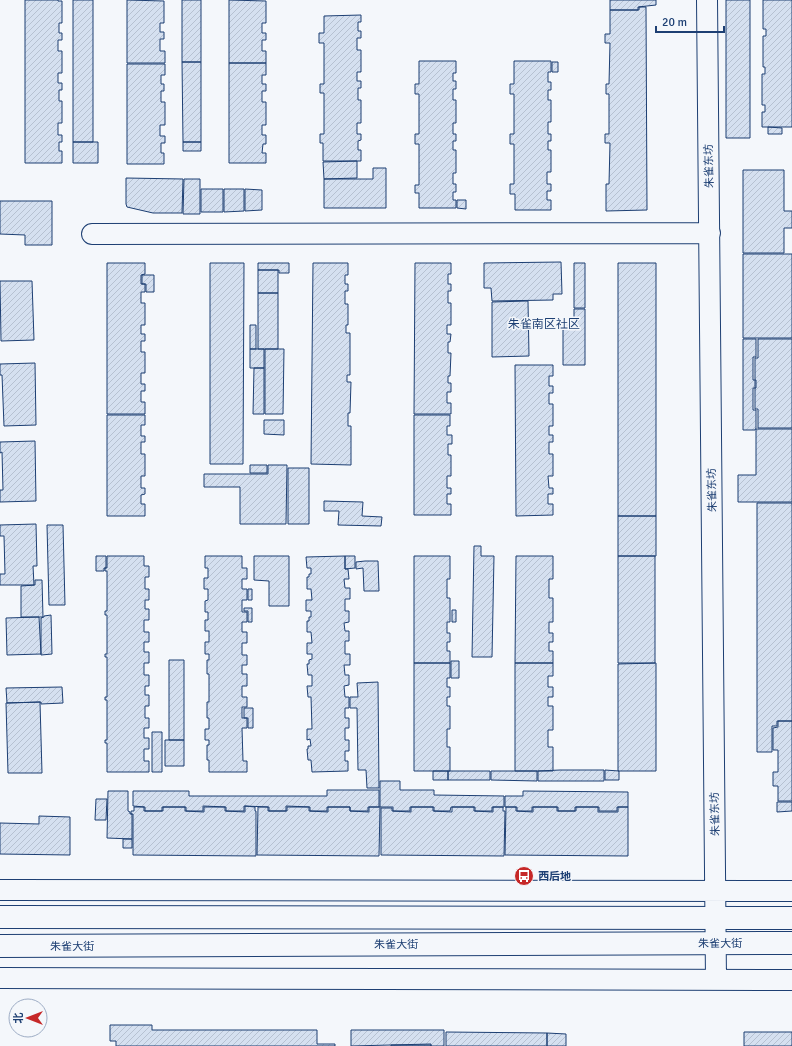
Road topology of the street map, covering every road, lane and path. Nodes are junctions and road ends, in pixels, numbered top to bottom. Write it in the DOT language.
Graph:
graph roads {
  1 [pos="707,0"];
  2 [pos="710,233"];
  3 [pos="92,234"];
  4 [pos="0,890"];
  5 [pos="716,891"];
  6 [pos="792,891"];
  7 [pos="0,917"];
  8 [pos="716,917"];
  9 [pos="792,918"];
  10 [pos="716,942"];
  11 [pos="792,943"];
  12 [pos="0,946"];
  13 [pos="0,978"];
  14 [pos="716,980"];
  15 [pos="792,980"];
  1 -- 2 [label="street, 朱雀东坊"];
  2 -- 3 [label="street"];
  2 -- 5 [label="street, 朱雀东坊"];
  4 -- 5 [label="street"];
  5 -- 6 [label="street"];
  5 -- 8 [label="street, 朱雀东坊"];
  7 -- 8 [label="main road"];
  8 -- 9 [label="main road"];
  8 -- 10 [label="street, 朱雀东坊"];
  10 -- 11 [label="main road, 朱雀大街"];
  10 -- 12 [label="main road, 朱雀大街"];
  10 -- 14 [label="street, 朱雀东坊"];
  13 -- 14 [label="street"];
  14 -- 15 [label="street"];
}
